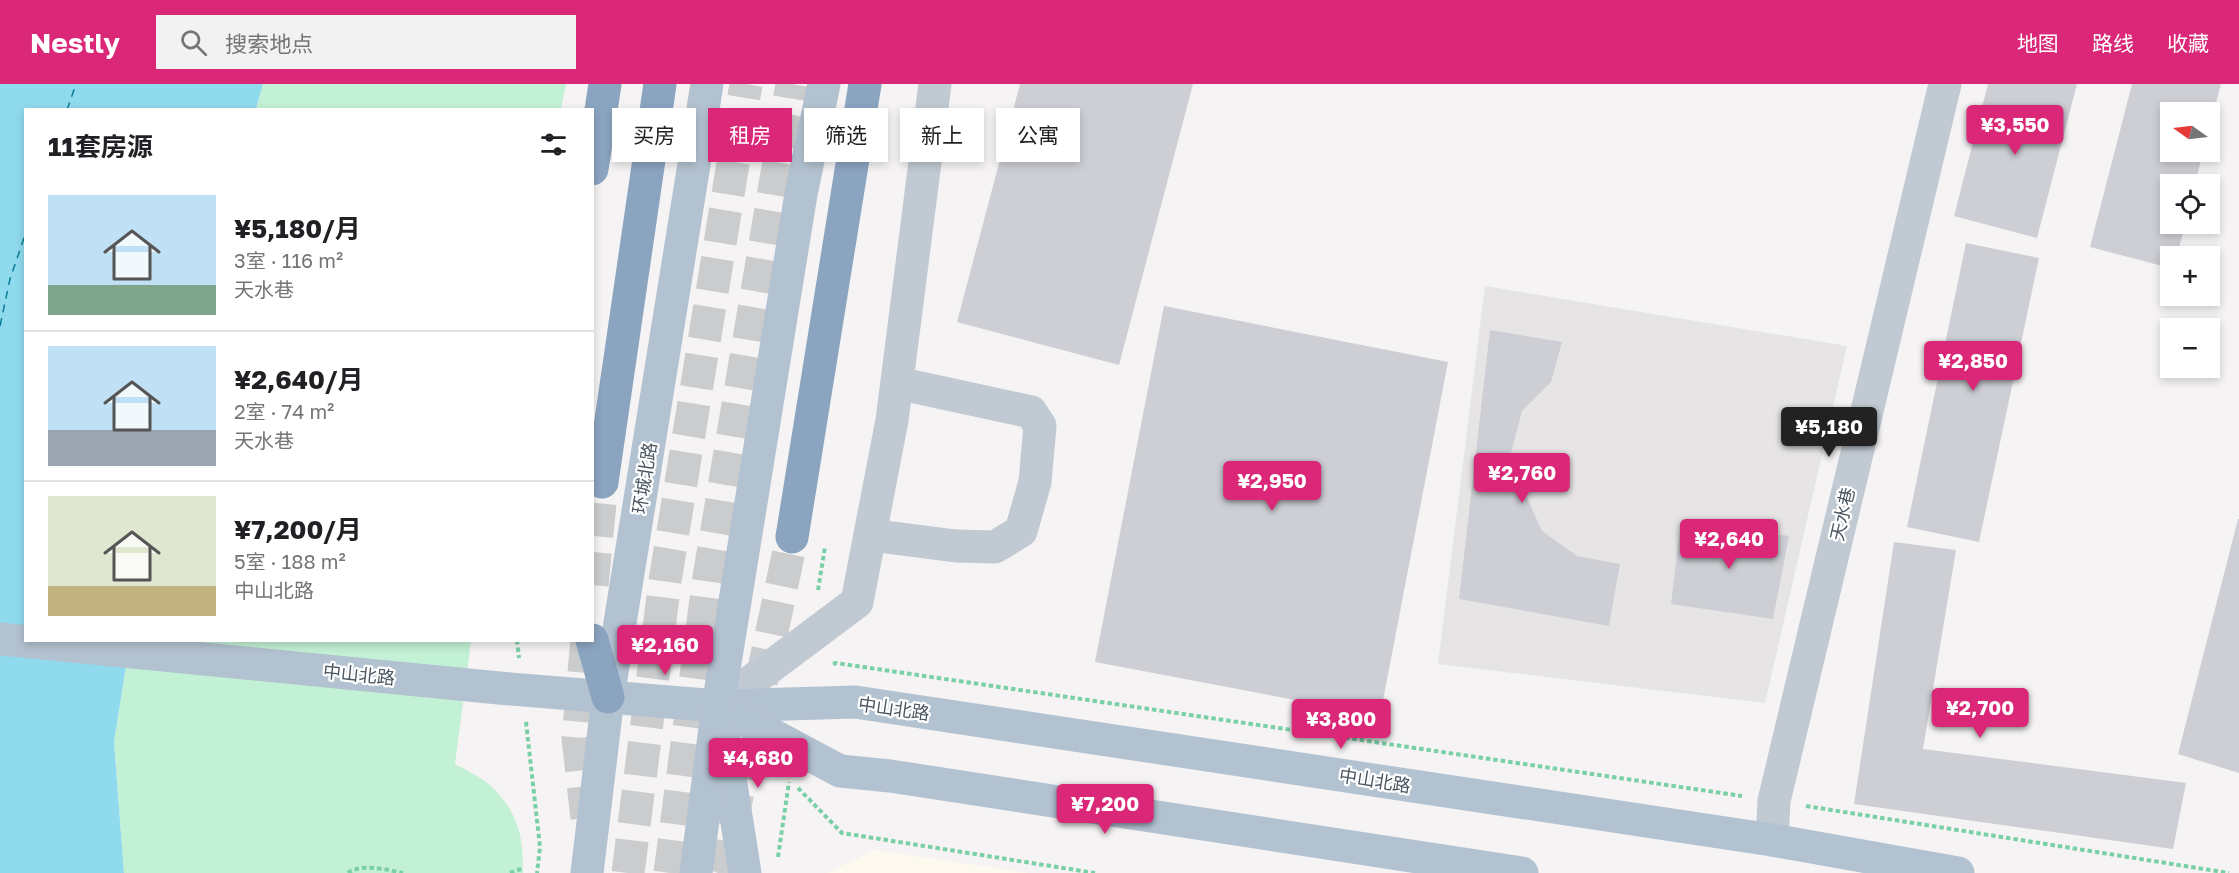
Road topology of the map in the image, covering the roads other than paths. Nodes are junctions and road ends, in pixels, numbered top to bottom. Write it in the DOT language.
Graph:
graph roads {
  1 [pos="605,84"];
  2 [pos="660,84"];
  3 [pos="707,84"];
  4 [pos="824,84"];
  5 [pos="866,84"];
  6 [pos="935,84"];
  7 [pos="1945,84"];
  8 [pos="594,157"];
  9 [pos="897,382"];
  10 [pos="602,482"];
  11 [pos="870,535"];
  12 [pos="792,537"];
  13 [pos="0,639"];
  14 [pos="24,641"];
  15 [pos="31,642"];
  16 [pos="593,642"];
  17 [pos="608,697"];
  18 [pos="718,706"];
  19 [pos="1772,840"];
  20 [pos="587,873"];
  21 [pos="696,873"];
  22 [pos="745,873"];
  23 [pos="1522,873"];
  24 [pos="1958,873"];
  1 -- 8 [label="highway"];
  2 -- 10 [label="highway"];
  3 -- 17 [label="main road, 环城北路"];
  4 -- 18 [label="main road"];
  5 -- 12 [label="highway"];
  6 -- 9 [label="street"];
  7 -- 19 [label="street, 天水巷"];
  9 -- 11 [label="street"];
  9 -- 11 [label="street"];
  11 -- 18 [label="street"];
  13 -- 14 [label="main road, 中山北路"];
  15 -- 17 [label="main road, 中山北路"];
  16 -- 17 [label="highway"];
  17 -- 18 [label="main road, 中山北路"];
  17 -- 20 [label="main road, 环城北路"];
  18 -- 19 [label="main road, 中山北路"];
  18 -- 21 [label="main road"];
  18 -- 22 [label="main road"];
  18 -- 23 [label="main road, 中山北路"];
  19 -- 24 [label="main road, 中山北路"];
}
